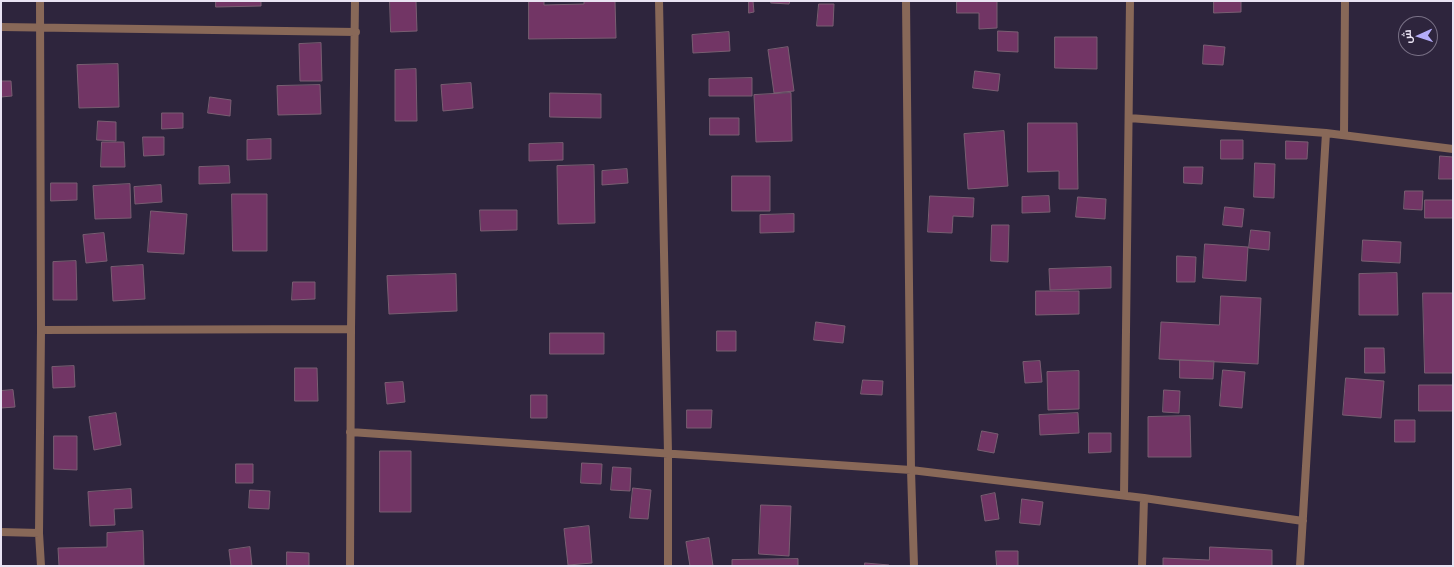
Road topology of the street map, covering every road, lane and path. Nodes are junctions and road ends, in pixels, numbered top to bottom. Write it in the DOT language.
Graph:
graph roads {
  1 [pos="40,1"];
  2 [pos="355,1"];
  3 [pos="659,1"];
  4 [pos="906,1"];
  5 [pos="1130,1"];
  6 [pos="1345,1"];
  7 [pos="1,27"];
  8 [pos="41,28"];
  9 [pos="356,32"];
  10 [pos="1129,118"];
  11 [pos="1326,133"];
  12 [pos="1344,135"];
  13 [pos="1453,149"];
  14 [pos="41,330"];
  15 [pos="351,330"];
  16 [pos="350,432"];
  17 [pos="668,454"];
  18 [pos="911,470"];
  19 [pos="1124,496"];
  20 [pos="1144,498"];
  21 [pos="1303,520"];
  22 [pos="1,532"];
  23 [pos="39,533"];
  24 [pos="41,566"];
  25 [pos="350,566"];
  26 [pos="668,566"];
  27 [pos="914,566"];
  28 [pos="1142,566"];
  29 [pos="1300,566"];
  1 -- 8 [label="street"];
  2 -- 9 [label="street"];
  3 -- 17 [label="street"];
  4 -- 18 [label="street"];
  5 -- 10 [label="street"];
  6 -- 12 [label="street"];
  7 -- 8 [label="street"];
  8 -- 9 [label="street"];
  8 -- 14 [label="street"];
  9 -- 15 [label="street"];
  10 -- 11 [label="street"];
  10 -- 19 [label="street"];
  11 -- 12 [label="street"];
  11 -- 21 [label="street"];
  12 -- 13 [label="street"];
  14 -- 15 [label="street"];
  14 -- 23 [label="street"];
  15 -- 16 [label="street"];
  16 -- 17 [label="street"];
  16 -- 25 [label="street"];
  17 -- 18 [label="street"];
  17 -- 26 [label="street"];
  18 -- 19 [label="street"];
  18 -- 27 [label="street"];
  19 -- 20 [label="street"];
  20 -- 21 [label="street"];
  20 -- 28 [label="street"];
  21 -- 29 [label="street"];
  22 -- 23 [label="street"];
  23 -- 24 [label="street"];
}
